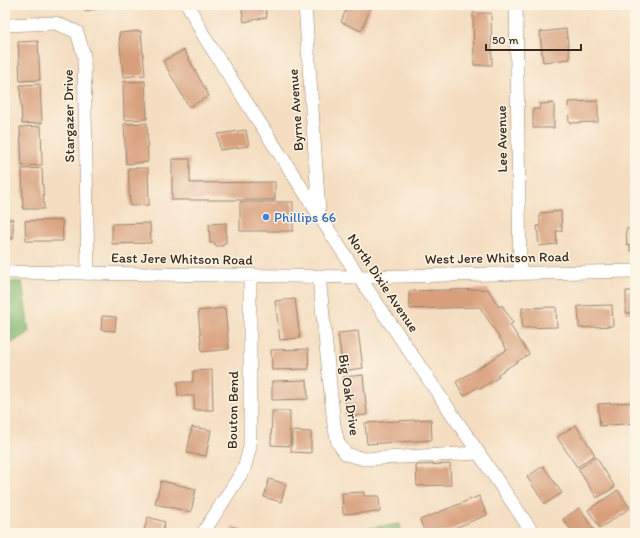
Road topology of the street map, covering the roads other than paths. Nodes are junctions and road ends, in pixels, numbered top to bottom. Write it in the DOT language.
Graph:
graph roads {
  1 [pos="188,5"];
  2 [pos="305,5"];
  3 [pos="516,5"];
  4 [pos="5,26"];
  5 [pos="319,214"];
  6 [pos="635,271"];
  7 [pos="5,272"];
  8 [pos="520,273"];
  9 [pos="88,274"];
  10 [pos="250,275"];
  11 [pos="319,276"];
  12 [pos="359,277"];
  13 [pos="479,453"];
  14 [pos="204,533"];
  15 [pos="533,533"];
  1 -- 5 [label="street, North Dixie Avenue"];
  2 -- 5 [label="street, Byrne Avenue"];
  3 -- 8 [label="street, Lee Avenue"];
  4 -- 9 [label="street, Stargazer Drive"];
  5 -- 12 [label="street, North Dixie Avenue"];
  6 -- 8 [label="street, West Jere Whitson Road"];
  7 -- 9 [label="street, East Jere Whitson Road"];
  8 -- 12 [label="street, West Jere Whitson Road"];
  9 -- 10 [label="street, East Jere Whitson Road"];
  10 -- 11 [label="street, East Jere Whitson Road"];
  10 -- 14 [label="street, Bouton Bend"];
  11 -- 12 [label="street, East Jere Whitson Road"];
  11 -- 13 [label="street, Big Oak Drive"];
  12 -- 13 [label="street, North Dixie Avenue"];
  13 -- 15 [label="street, North Dixie Avenue"];
}
